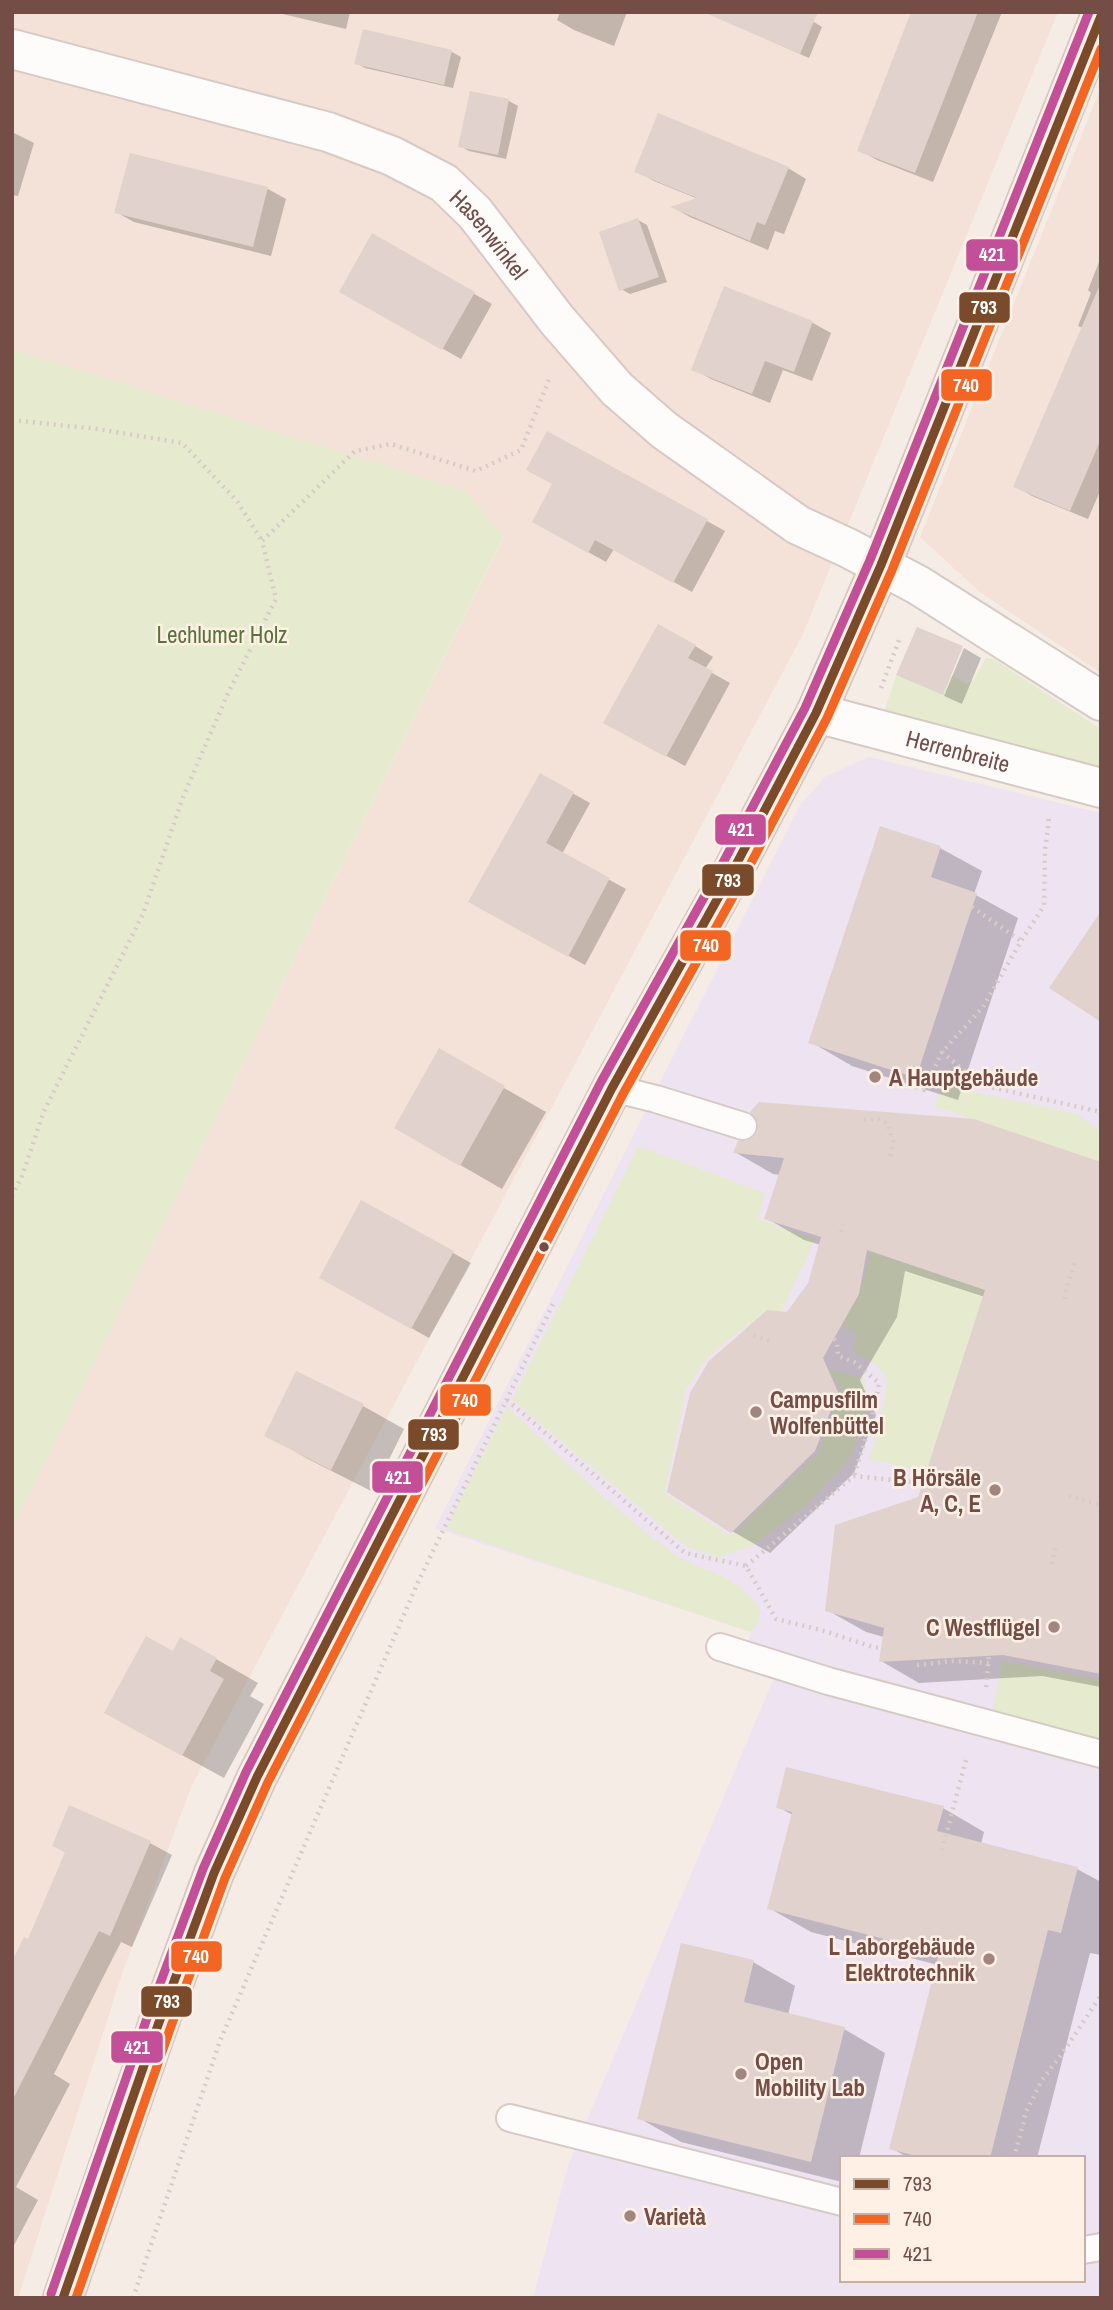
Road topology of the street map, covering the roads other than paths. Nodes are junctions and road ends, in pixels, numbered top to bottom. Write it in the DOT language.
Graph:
graph roads {
  1 [pos="1101,15"];
  2 [pos="12,49"];
  3 [pos="881,565"];
  4 [pos="1101,701"];
  5 [pos="816,713"];
  6 [pos="1101,788"];
  7 [pos="612,1088"];
  8 [pos="743,1126"];
  9 [pos="720,1647"];
  10 [pos="1101,1754"];
  11 [pos="510,2118"];
  12 [pos="840,2201"];
  13 [pos="64,2298"];
  1 -- 3 [label="main road"];
  2 -- 3 [label="main road, Hasenwinkel"];
  3 -- 4 [label="main road"];
  3 -- 5 [label="main road"];
  5 -- 6 [label="main road, Herrenbreite"];
  5 -- 7 [label="main road"];
  7 -- 8 [label="lane"];
  7 -- 13 [label="main road"];
  9 -- 10 [label="lane"];
  11 -- 12 [label="lane"];
}
